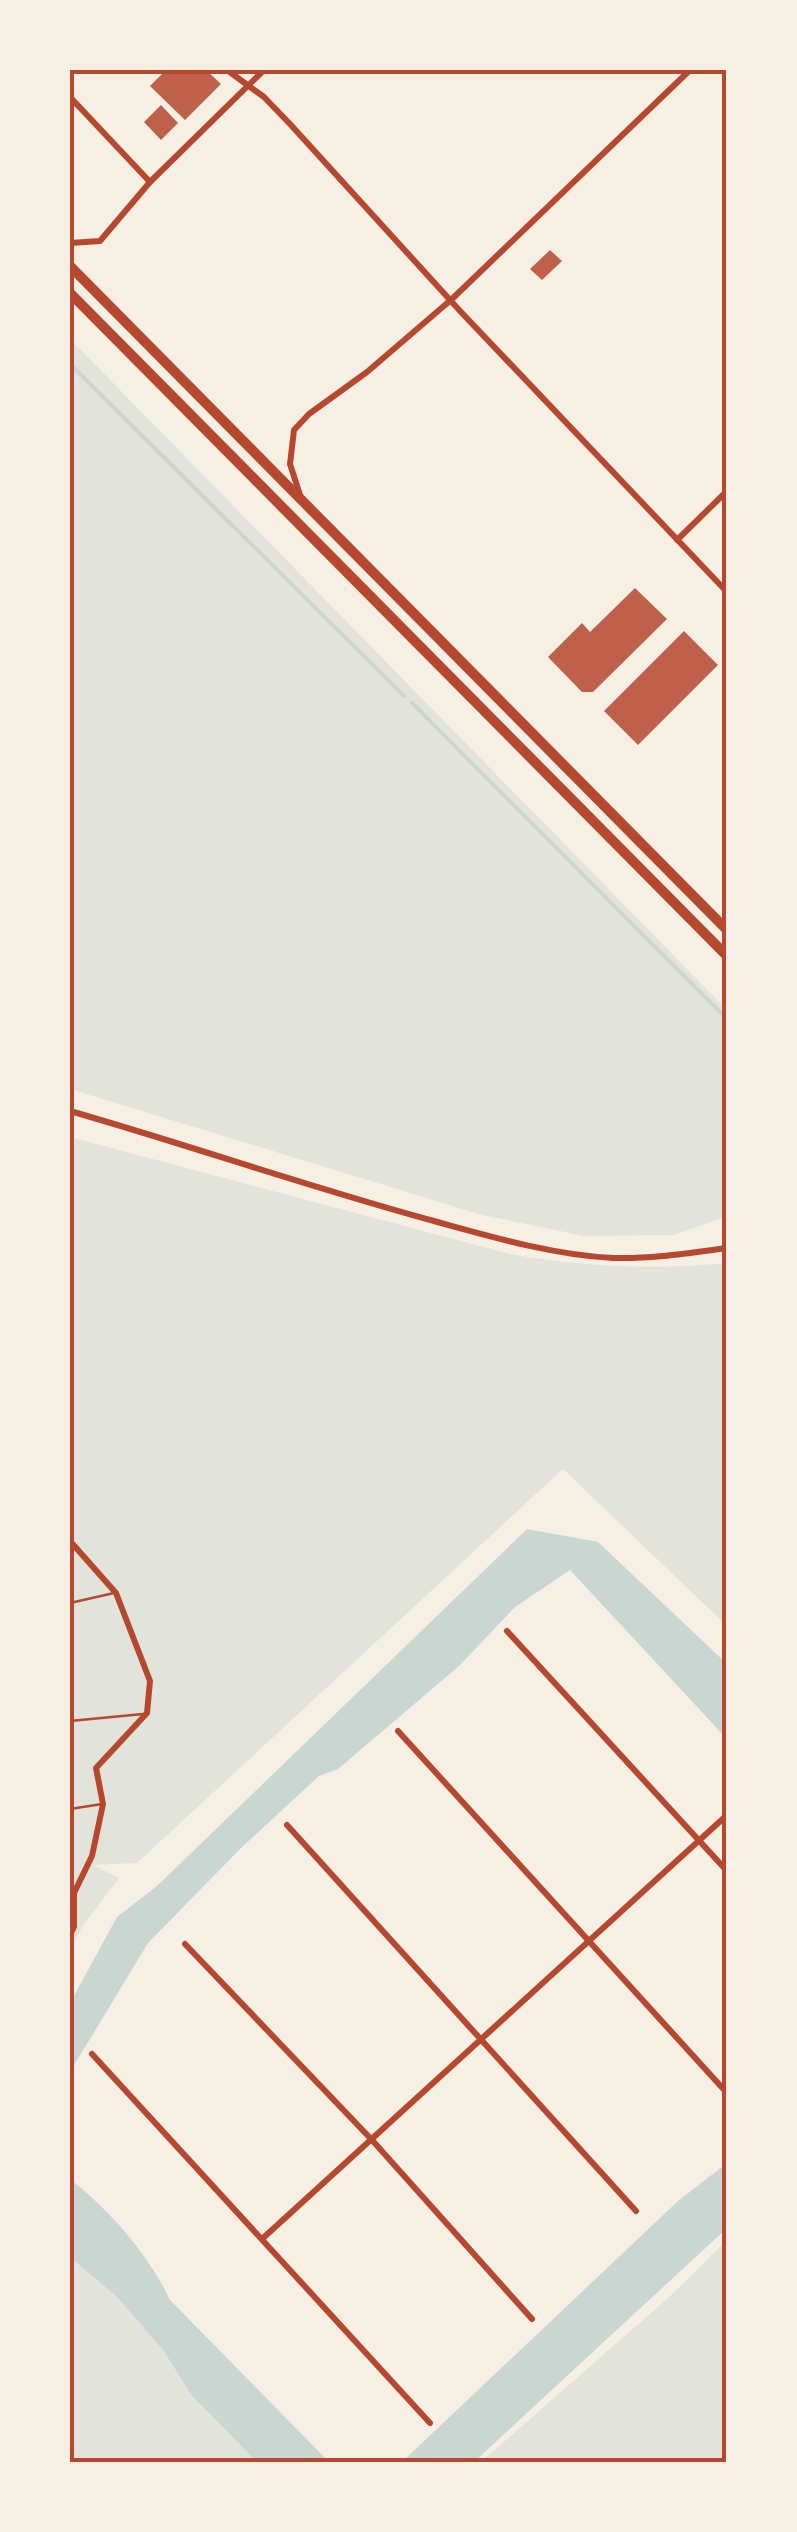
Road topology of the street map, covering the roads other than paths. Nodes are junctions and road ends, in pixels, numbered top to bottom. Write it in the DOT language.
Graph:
graph roads {
  1 [pos="228,70"];
  2 [pos="264,70"];
  3 [pos="690,70"];
  4 [pos="246,87"];
  5 [pos="70,97"];
  6 [pos="150,182"];
  7 [pos="70,242"];
  8 [pos="70,266"];
  9 [pos="70,293"];
  10 [pos="452,299"];
  11 [pos="727,491"];
  12 [pos="301,498"];
  13 [pos="677,540"];
  14 [pos="727,592"];
  15 [pos="727,930"];
  16 [pos="727,956"];
  17 [pos="70,1111"];
  18 [pos="727,1248"];
  19 [pos="70,1541"];
  20 [pos="116,1593"];
  21 [pos="70,1602"];
  22 [pos="507,1631"];
  23 [pos="147,1713"];
  24 [pos="70,1720"];
  25 [pos="398,1731"];
  26 [pos="103,1804"];
  27 [pos="70,1808"];
  28 [pos="727,1814"];
  29 [pos="287,1825"];
  30 [pos="699,1841"];
  31 [pos="727,1871"];
  32 [pos="72,1893"];
  33 [pos="70,1935"];
  34 [pos="588,1941"];
  35 [pos="184,1944"];
  36 [pos="480,2040"];
  37 [pos="92,2054"];
  38 [pos="727,2093"];
  39 [pos="372,2140"];
  40 [pos="636,2210"];
  41 [pos="262,2239"];
  42 [pos="532,2319"];
  43 [pos="430,2423"];
  1 -- 4 [label="street"];
  2 -- 4 [label="street"];
  3 -- 10 [label="street"];
  4 -- 6 [label="street"];
  4 -- 10 [label="street"];
  5 -- 6 [label="street"];
  6 -- 7 [label="street"];
  8 -- 12 [label="highway"];
  9 -- 16 [label="highway"];
  10 -- 12 [label="street"];
  10 -- 13 [label="street"];
  11 -- 13 [label="street"];
  12 -- 15 [label="highway"];
  13 -- 14 [label="street"];
  17 -- 18 [label="street"];
  19 -- 20 [label="street"];
  20 -- 21 [label="lane"];
  20 -- 23 [label="street"];
  22 -- 30 [label="street"];
  23 -- 24 [label="lane"];
  23 -- 26 [label="street"];
  25 -- 34 [label="street"];
  26 -- 27 [label="lane"];
  26 -- 32 [label="street"];
  28 -- 30 [label="street"];
  29 -- 36 [label="street"];
  30 -- 31 [label="street"];
  30 -- 34 [label="street"];
  32 -- 33 [label="street"];
  34 -- 36 [label="street"];
  34 -- 38 [label="street"];
  35 -- 39 [label="street"];
  36 -- 39 [label="street"];
  36 -- 40 [label="street"];
  37 -- 41 [label="street"];
  39 -- 41 [label="street"];
  39 -- 42 [label="street"];
  41 -- 43 [label="street"];
}
